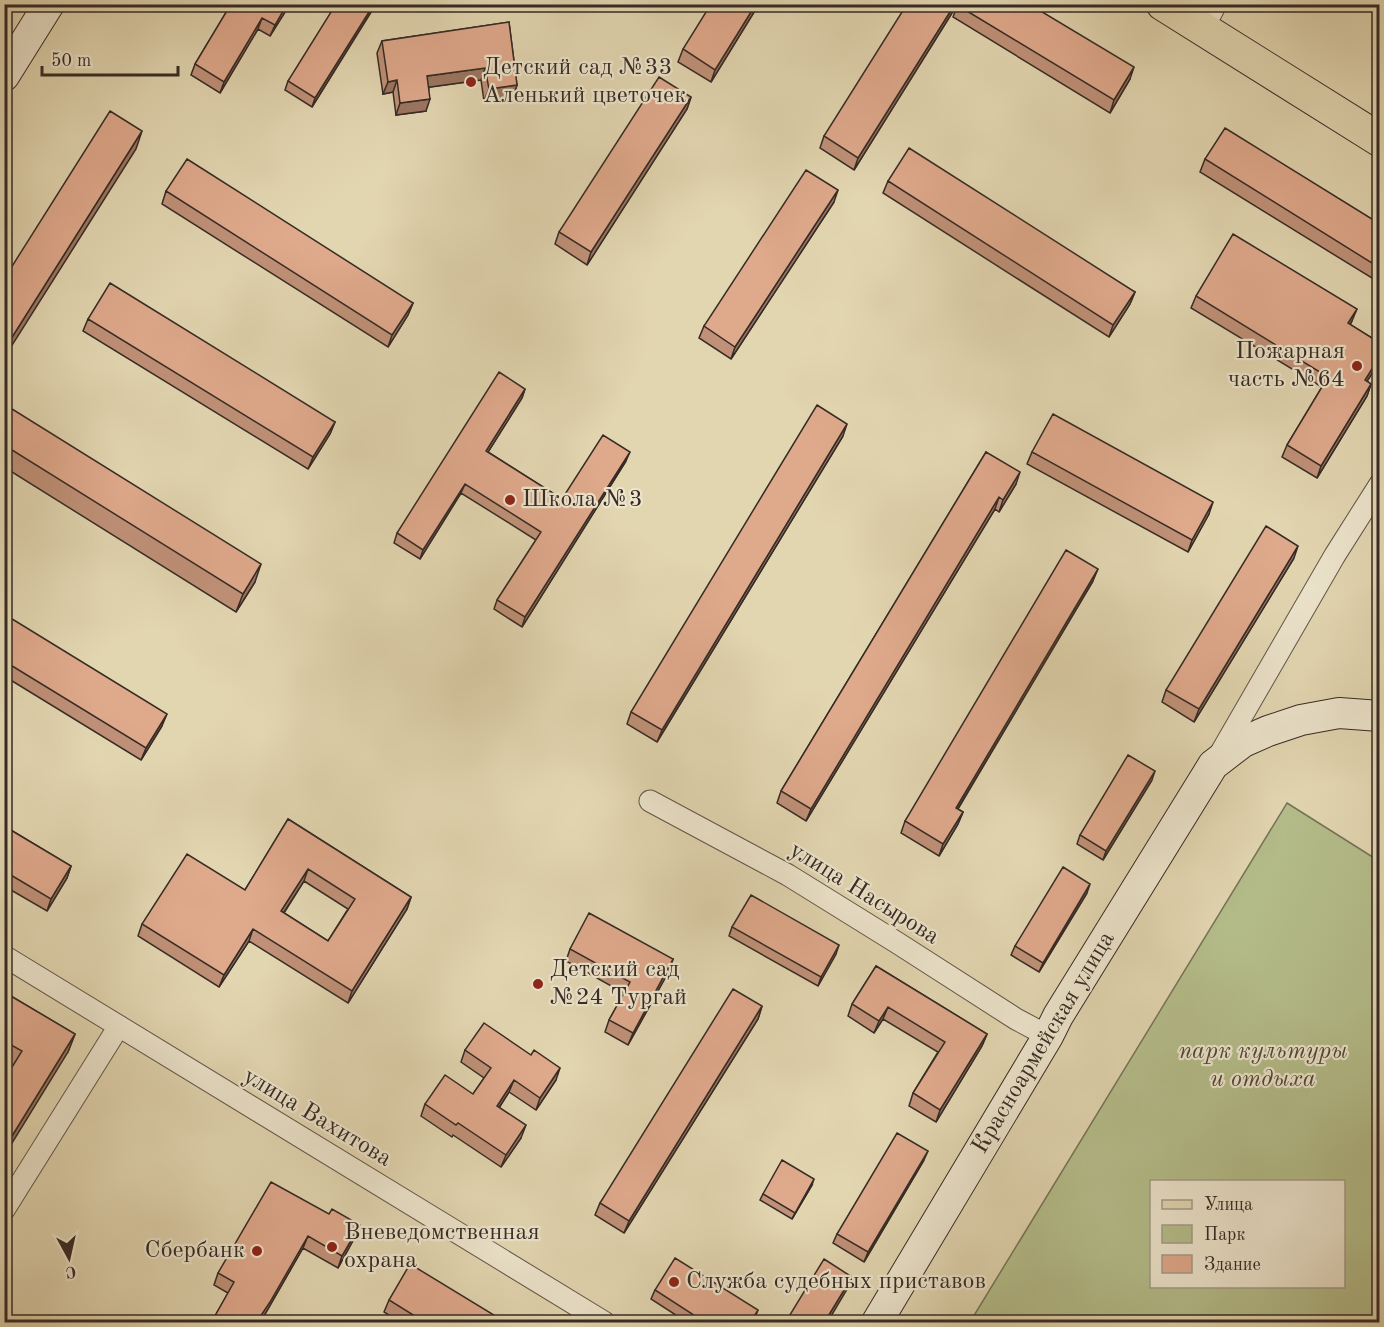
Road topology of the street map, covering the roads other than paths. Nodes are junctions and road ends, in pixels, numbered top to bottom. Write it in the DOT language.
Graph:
graph roads {
  1 [pos="49,4"];
  2 [pos="1163,4"];
  3 [pos="1210,17"];
  4 [pos="4,76"];
  5 [pos="1380,140"];
  6 [pos="1380,484"];
  7 [pos="1380,716"];
  8 [pos="1213,765"];
  9 [pos="651,801"];
  10 [pos="4,956"];
  11 [pos="119,1026"];
  12 [pos="1048,1036"];
  13 [pos="4,1210"];
  14 [pos="604,1323"];
  15 [pos="877,1323"];
  1 -- 4 [label="street"];
  2 -- 3 [label="main road"];
  3 -- 5 [label="main road"];
  6 -- 8 [label="street"];
  7 -- 8 [label="street"];
  8 -- 12 [label="street, Красноармейская улица"];
  9 -- 12 [label="street, улица Насырова"];
  10 -- 11 [label="street, улица Вахитова"];
  11 -- 13 [label="street"];
  11 -- 14 [label="street, улица Вахитова"];
  12 -- 15 [label="street, Красноармейская улица"];
}
